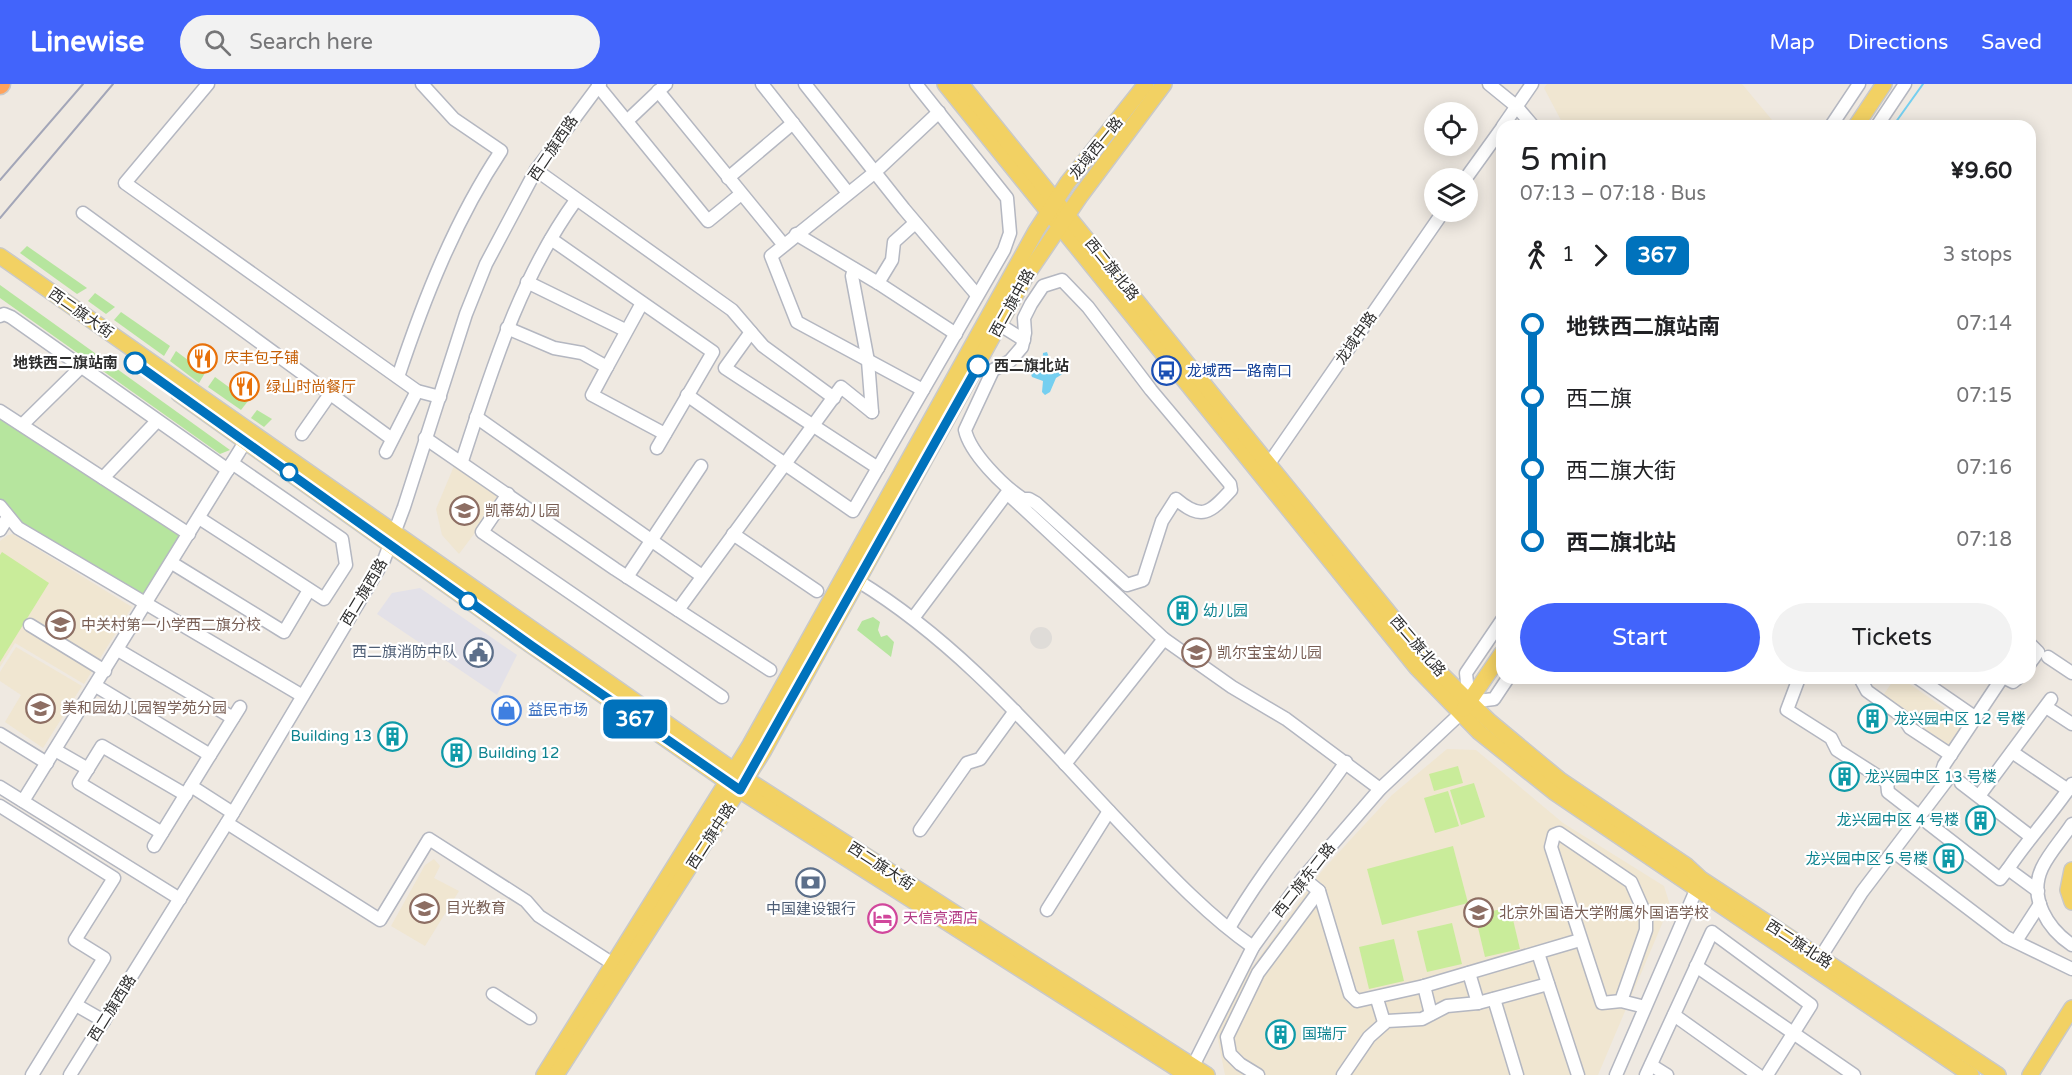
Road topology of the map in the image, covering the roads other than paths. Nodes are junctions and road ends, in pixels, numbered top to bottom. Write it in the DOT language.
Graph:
graph roads {
  1 [pos="208,84"];
  2 [pos="422,84"];
  3 [pos="762,84"];
  4 [pos="805,84"];
  5 [pos="916,84"];
  6 [pos="945,84"];
  7 [pos="961,84"];
  8 [pos="1146,84"];
  9 [pos="1164,84"];
  10 [pos="1489,84"];
  11 [pos="1532,84"];
  12 [pos="1859,84"];
  13 [pos="1884,84"];
  14 [pos="1905,84"];
  15 [pos="599,85"];
  16 [pos="662,88"];
  17 [pos="1516,106"];
  18 [pos="939,112"];
  19 [pos="1507,120"];
  20 [pos="1528,120"];
  21 [pos="1835,120"];
  22 [pos="1860,120"];
  23 [pos="1881,120"];
  24 [pos="627,121"];
  25 [pos="793,123"];
  26 [pos="1496,136"];
  27 [pos="1473,168"];
  28 [pos="536,170"];
  29 [pos="874,173"];
  30 [pos="728,178"];
  31 [pos="848,193"];
  32 [pos="741,194"];
  33 [pos="576,200"];
  34 [pos="1056,200"];
  35 [pos="83,213"];
  36 [pos="1048,214"];
  37 [pos="1064,220"];
  38 [pos="1436,222"];
  39 [pos="915,223"];
  40 [pos="796,234"];
  41 [pos="551,239"];
  42 [pos="783,244"];
  43 [pos="0,256"];
  44 [pos="0,268"];
  45 [pos="855,268"];
  46 [pos="527,282"];
  47 [pos="878,282"];
  48 [pos="977,295"];
  49 [pos="642,303"];
  50 [pos="0,316"];
  51 [pos="1000,325"];
  52 [pos="507,328"];
  53 [pos="625,330"];
  54 [pos="751,332"];
  55 [pos="956,334"];
  56 [pos="1024,340"];
  57 [pos="868,360"];
  58 [pos="607,367"];
  59 [pos="80,368"];
  60 [pos="398,377"];
  61 [pos="923,390"];
  62 [pos="417,391"];
  63 [pos="330,394"];
  64 [pos="687,394"];
  65 [pos="440,397"];
  66 [pos="834,398"];
  67 [pos="0,411"];
  68 [pos="476,417"];
  69 [pos="157,421"];
  70 [pos="22,425"];
  71 [pos="814,425"];
  72 [pos="302,434"];
  73 [pos="665,434"];
  74 [pos="425,438"];
  75 [pos="392,439"];
  76 [pos="245,442"];
  77 [pos="657,448"];
  78 [pos="386,452"];
  79 [pos="462,462"];
  80 [pos="785,464"];
  81 [pos="1268,465"];
  82 [pos="701,466"];
  83 [pos="230,467"];
  84 [pos="878,468"];
  85 [pos="103,478"];
  86 [pos="508,494"];
  87 [pos="0,506"];
  88 [pos="8,517"];
  89 [pos="199,518"];
  90 [pos="0,530"];
  91 [pos="189,534"];
  92 [pos="733,534"];
  93 [pos="393,539"];
  94 [pos="652,540"];
  95 [pos="172,563"];
  96 [pos="702,576"];
  97 [pos="627,577"];
  98 [pos="858,580"];
  99 [pos="309,590"];
  100 [pos="817,591"];
  101 [pos="146,605"];
  102 [pos="678,610"];
  103 [pos="914,617"];
  104 [pos="30,625"];
  105 [pos="1496,629"];
  106 [pos="1164,639"];
  107 [pos="118,650"];
  108 [pos="2048,657"];
  109 [pos="1496,662"];
  110 [pos="770,670"];
  111 [pos="105,671"];
  112 [pos="2072,673"];
  113 [pos="1504,684"];
  114 [pos="1797,684"];
  115 [pos="1863,684"];
  116 [pos="1927,684"];
  117 [pos="2000,684"];
  118 [pos="96,686"];
  119 [pos="301,695"];
  120 [pos="722,697"];
  121 [pos="240,707"];
  122 [pos="1464,708"];
  123 [pos="1015,711"];
  124 [pos="233,718"];
  125 [pos="1976,718"];
  126 [pos="2072,724"];
  127 [pos="0,734"];
  128 [pos="55,750"];
  129 [pos="2012,752"];
  130 [pos="210,755"];
  131 [pos="1951,755"];
  132 [pos="1346,762"];
  133 [pos="47,763"];
  134 [pos="1065,764"];
  135 [pos="87,769"];
  136 [pos="737,781"];
  137 [pos="1962,783"];
  138 [pos="0,787"];
  139 [pos="2070,787"];
  140 [pos="1380,789"];
  141 [pos="188,791"];
  142 [pos="1979,796"];
  143 [pos="23,801"];
  144 [pos="0,806"];
  145 [pos="1108,811"];
  146 [pos="230,818"];
  147 [pos="1924,819"];
  148 [pos="2072,824"];
  149 [pos="920,830"];
  150 [pos="162,833"];
  151 [pos="2030,836"];
  152 [pos="154,846"];
  153 [pos="1894,852"];
  154 [pos="2008,869"];
  155 [pos="2072,870"];
  156 [pos="1303,878"];
  157 [pos="1698,885"];
  158 [pos="2039,886"];
  159 [pos="1320,891"];
  160 [pos="180,899"];
  161 [pos="2072,902"];
  162 [pos="2040,904"];
  163 [pos="1047,910"];
  164 [pos="1229,928"];
  165 [pos="1580,940"];
  166 [pos="2016,941"];
  167 [pos="2072,945"];
  168 [pos="1253,947"];
  169 [pos="1538,953"];
  170 [pos="1820,958"];
  171 [pos="2070,965"];
  172 [pos="1696,966"];
  173 [pos="620,968"];
  174 [pos="1469,973"];
  175 [pos="1548,984"];
  176 [pos="1424,986"];
  177 [pos="493,994"];
  178 [pos="1377,999"];
  179 [pos="1494,999"];
  180 [pos="1622,1001"];
  181 [pos="1478,1003"];
  182 [pos="75,1005"];
  183 [pos="1645,1007"];
  184 [pos="2072,1008"];
  185 [pos="1431,1014"];
  186 [pos="1674,1015"];
  187 [pos="530,1018"];
  188 [pos="105,1021"];
  189 [pos="1384,1022"];
  190 [pos="1793,1033"];
  191 [pos="1649,1070"];
  192 [pos="1190,1072"];
  193 [pos="1767,1074"];
  194 [pos="32,1075"];
  195 [pos="70,1075"];
  196 [pos="544,1075"];
  197 [pos="556,1075"];
  198 [pos="1207,1075"];
  199 [pos="1258,1075"];
  200 [pos="1343,1075"];
  201 [pos="1517,1075"];
  202 [pos="1578,1075"];
  203 [pos="1616,1075"];
  204 [pos="1667,1075"];
  205 [pos="1854,1075"];
  206 [pos="1971,1075"];
  207 [pos="1998,1075"];
  208 [pos="2030,1075"];
  1 -- 60 [label="street"];
  2 -- 60 [label="street"];
  3 -- 25 [label="street"];
  4 -- 29 [label="street"];
  5 -- 18 [label="street"];
  6 -- 36 [label="main road, 西二旗北路"];
  7 -- 34 [label="main road, 西二旗北路"];
  8 -- 34 [label="main road, 龙域西一路"];
  9 -- 37 [label="main road, 龙域西一路"];
  10 -- 17 [label="street"];
  11 -- 17 [label="street"];
  12 -- 21 [label="street"];
  13 -- 22 [label="main road"];
  14 -- 23 [label="street"];
  15 -- 24 [label="street"];
  15 -- 28 [label="street, 西二旗西路"];
  16 -- 24 [label="street"];
  16 -- 30 [label="street"];
  17 -- 19 [label="street"];
  17 -- 20 [label="street"];
  18 -- 29 [label="street"];
  18 -- 48 [label="street"];
  24 -- 32 [label="street"];
  25 -- 30 [label="street"];
  25 -- 31 [label="street"];
  26 -- 27 [label="street"];
  28 -- 33 [label="street"];
  28 -- 65 [label="street, 西二旗西路"];
  29 -- 31 [label="street"];
  29 -- 39 [label="street"];
  30 -- 32 [label="street"];
  31 -- 40 [label="street"];
  32 -- 42 [label="street"];
  33 -- 41 [label="street"];
  33 -- 54 [label="street"];
  34 -- 36 [label="main road, 龙域西一路"];
  34 -- 37 [label="main road, 西二旗北路"];
  35 -- 63 [label="street"];
  36 -- 37 [label="main road, 西二旗北路"];
  36 -- 136 [label="main road, 西二旗中路"];
  37 -- 51 [label="main road, 西二旗中路"];
  37 -- 81 [label="main road, 西二旗北路"];
  37 -- 122 [label="main road, 西二旗北路"];
  38 -- 81 [label="street, 龙域中路"];
  39 -- 47 [label="street"];
  39 -- 48 [label="street"];
  40 -- 42 [label="street"];
  40 -- 45 [label="street"];
  41 -- 46 [label="street"];
  41 -- 49 [label="street"];
  42 -- 57 [label="street"];
  43 -- 93 [label="main road, 西二旗大街"];
  44 -- 76 [label="main road, 西二旗大街"];
  45 -- 47 [label="street"];
  45 -- 57 [label="street"];
  46 -- 52 [label="street"];
  46 -- 53 [label="street"];
  47 -- 55 [label="street"];
  48 -- 55 [label="street"];
  49 -- 53 [label="street"];
  49 -- 64 [label="street"];
  50 -- 59 [label="street"];
  51 -- 56 [label="street"];
  51 -- 98 [label="main road, 西二旗中路"];
  52 -- 58 [label="street"];
  52 -- 68 [label="street"];
  53 -- 58 [label="street"];
  54 -- 66 [label="street"];
  54 -- 71 [label="street"];
  55 -- 61 [label="street"];
  56 -- 56 [label="street"];
  57 -- 61 [label="street"];
  57 -- 66 [label="street"];
  58 -- 73 [label="street"];
  59 -- 69 [label="street"];
  59 -- 70 [label="street"];
  60 -- 62 [label="street"];
  61 -- 84 [label="street"];
  62 -- 65 [label="street"];
  62 -- 75 [label="street"];
  63 -- 72 [label="street"];
  63 -- 75 [label="street"];
  64 -- 73 [label="street"];
  64 -- 80 [label="street"];
  65 -- 74 [label="street, 西二旗西路"];
  66 -- 71 [label="street"];
  67 -- 70 [label="street"];
  68 -- 79 [label="street"];
  68 -- 94 [label="street"];
  69 -- 83 [label="street"];
  69 -- 85 [label="street"];
  70 -- 85 [label="street"];
  71 -- 80 [label="street"];
  71 -- 84 [label="street"];
  73 -- 77 [label="street"];
  74 -- 79 [label="street"];
  74 -- 93 [label="street, 西二旗西路"];
  75 -- 78 [label="street"];
  76 -- 83 [label="street"];
  76 -- 93 [label="main road, 西二旗大街"];
  79 -- 86 [label="street"];
  80 -- 84 [label="street"];
  80 -- 92 [label="street"];
  81 -- 122 [label="main road, 西二旗北路"];
  82 -- 94 [label="street"];
  83 -- 89 [label="street"];
  83 -- 99 [label="street"];
  85 -- 91 [label="street"];
  86 -- 97 [label="street"];
  86 -- 120 [label="street"];
  87 -- 88 [label="street"];
  88 -- 90 [label="street"];
  88 -- 101 [label="street"];
  89 -- 91 [label="street"];
  89 -- 99 [label="street"];
  91 -- 95 [label="street"];
  92 -- 96 [label="street"];
  92 -- 100 [label="street"];
  93 -- 119 [label="street, 西二旗西路"];
  93 -- 136 [label="main road, 西二旗大街"];
  94 -- 96 [label="street"];
  94 -- 97 [label="street"];
  95 -- 99 [label="street"];
  95 -- 101 [label="street"];
  96 -- 102 [label="street"];
  97 -- 102 [label="street"];
  98 -- 103 [label="street"];
  98 -- 136 [label="main road, 西二旗中路"];
  101 -- 107 [label="street"];
  101 -- 119 [label="street"];
  102 -- 110 [label="street"];
  103 -- 106 [label="street"];
  103 -- 123 [label="street"];
  104 -- 111 [label="street"];
  105 -- 122 [label="street"];
  106 -- 132 [label="street"];
  106 -- 134 [label="street"];
  107 -- 111 [label="street"];
  107 -- 124 [label="street"];
  108 -- 112 [label="street"];
  109 -- 122 [label="main road"];
  111 -- 118 [label="street"];
  113 -- 122 [label="street"];
  114 -- 147 [label="street"];
  115 -- 131 [label="street"];
  116 -- 125 [label="street"];
  117 -- 125 [label="street"];
  118 -- 128 [label="street"];
  118 -- 130 [label="street"];
  119 -- 146 [label="street, 西二旗西路"];
  121 -- 124 [label="street"];
  122 -- 140 [label="street, 西二旗东二路"];
  122 -- 157 [label="main road, 西二旗北路"];
  123 -- 134 [label="street"];
  123 -- 149 [label="street"];
  124 -- 130 [label="street"];
  125 -- 131 [label="street"];
  126 -- 129 [label="street"];
  127 -- 133 [label="street"];
  128 -- 133 [label="street"];
  128 -- 135 [label="street"];
  129 -- 139 [label="street"];
  129 -- 142 [label="street"];
  130 -- 141 [label="street"];
  131 -- 147 [label="street"];
  132 -- 140 [label="street"];
  132 -- 164 [label="street"];
  133 -- 143 [label="street"];
  134 -- 145 [label="street"];
  135 -- 141 [label="street"];
  135 -- 150 [label="street"];
  136 -- 173 [label="main road, 西二旗中路"];
  136 -- 192 [label="main road, 西二旗大街"];
  137 -- 142 [label="street"];
  138 -- 143 [label="street"];
  139 -- 151 [label="street"];
  140 -- 156 [label="street, 西二旗东二路"];
  141 -- 146 [label="street"];
  141 -- 150 [label="street"];
  142 -- 151 [label="street"];
  143 -- 160 [label="street"];
  144 -- 182 [label="street"];
  145 -- 163 [label="street"];
  145 -- 164 [label="street"];
  146 -- 160 [label="street, 西二旗西路"];
  146 -- 173 [label="street"];
  147 -- 153 [label="street"];
  147 -- 154 [label="street"];
  148 -- 158 [label="street"];
  150 -- 152 [label="street"];
  151 -- 154 [label="street"];
  153 -- 166 [label="street"];
  153 -- 170 [label="street"];
  154 -- 158 [label="street"];
  155 -- 161 [label="main road"];
  156 -- 159 [label="street"];
  156 -- 168 [label="street, 西二旗东二路"];
  157 -- 170 [label="main road, 西二旗北路"];
  157 -- 183 [label="street"];
  157 -- 206 [label="main road, 西二旗北路"];
  158 -- 162 [label="street"];
  159 -- 178 [label="street"];
  159 -- 199 [label="street"];
  160 -- 188 [label="street, 西二旗西路"];
  162 -- 166 [label="street"];
  162 -- 167 [label="street"];
  164 -- 168 [label="street"];
  165 -- 169 [label="street"];
  165 -- 180 [label="street"];
  165 -- 180 [label="street"];
  166 -- 171 [label="street"];
  168 -- 192 [label="street, 西二旗东二路"];
  169 -- 174 [label="street"];
  169 -- 175 [label="street"];
  170 -- 207 [label="main road, 西二旗北路"];
  172 -- 186 [label="street"];
  172 -- 190 [label="street"];
  172 -- 190 [label="street"];
  173 -- 196 [label="main road, 西二旗中路"];
  173 -- 197 [label="main road, 西二旗中路"];
  174 -- 176 [label="street"];
  174 -- 181 [label="street"];
  175 -- 179 [label="street"];
  175 -- 202 [label="street"];
  176 -- 178 [label="street"];
  176 -- 185 [label="street"];
  177 -- 187 [label="street"];
  178 -- 189 [label="street"];
  179 -- 181 [label="street"];
  179 -- 201 [label="street"];
  180 -- 183 [label="street"];
  181 -- 185 [label="street"];
  182 -- 188 [label="street"];
  182 -- 194 [label="street"];
  183 -- 203 [label="street"];
  184 -- 208 [label="main road"];
  185 -- 189 [label="street"];
  186 -- 191 [label="street"];
  186 -- 193 [label="street"];
  188 -- 195 [label="street, 西二旗西路"];
  189 -- 200 [label="street"];
  190 -- 193 [label="street"];
  190 -- 205 [label="street"];
  191 -- 204 [label="street"];
  192 -- 198 [label="main road, 西二旗大街"];
}
